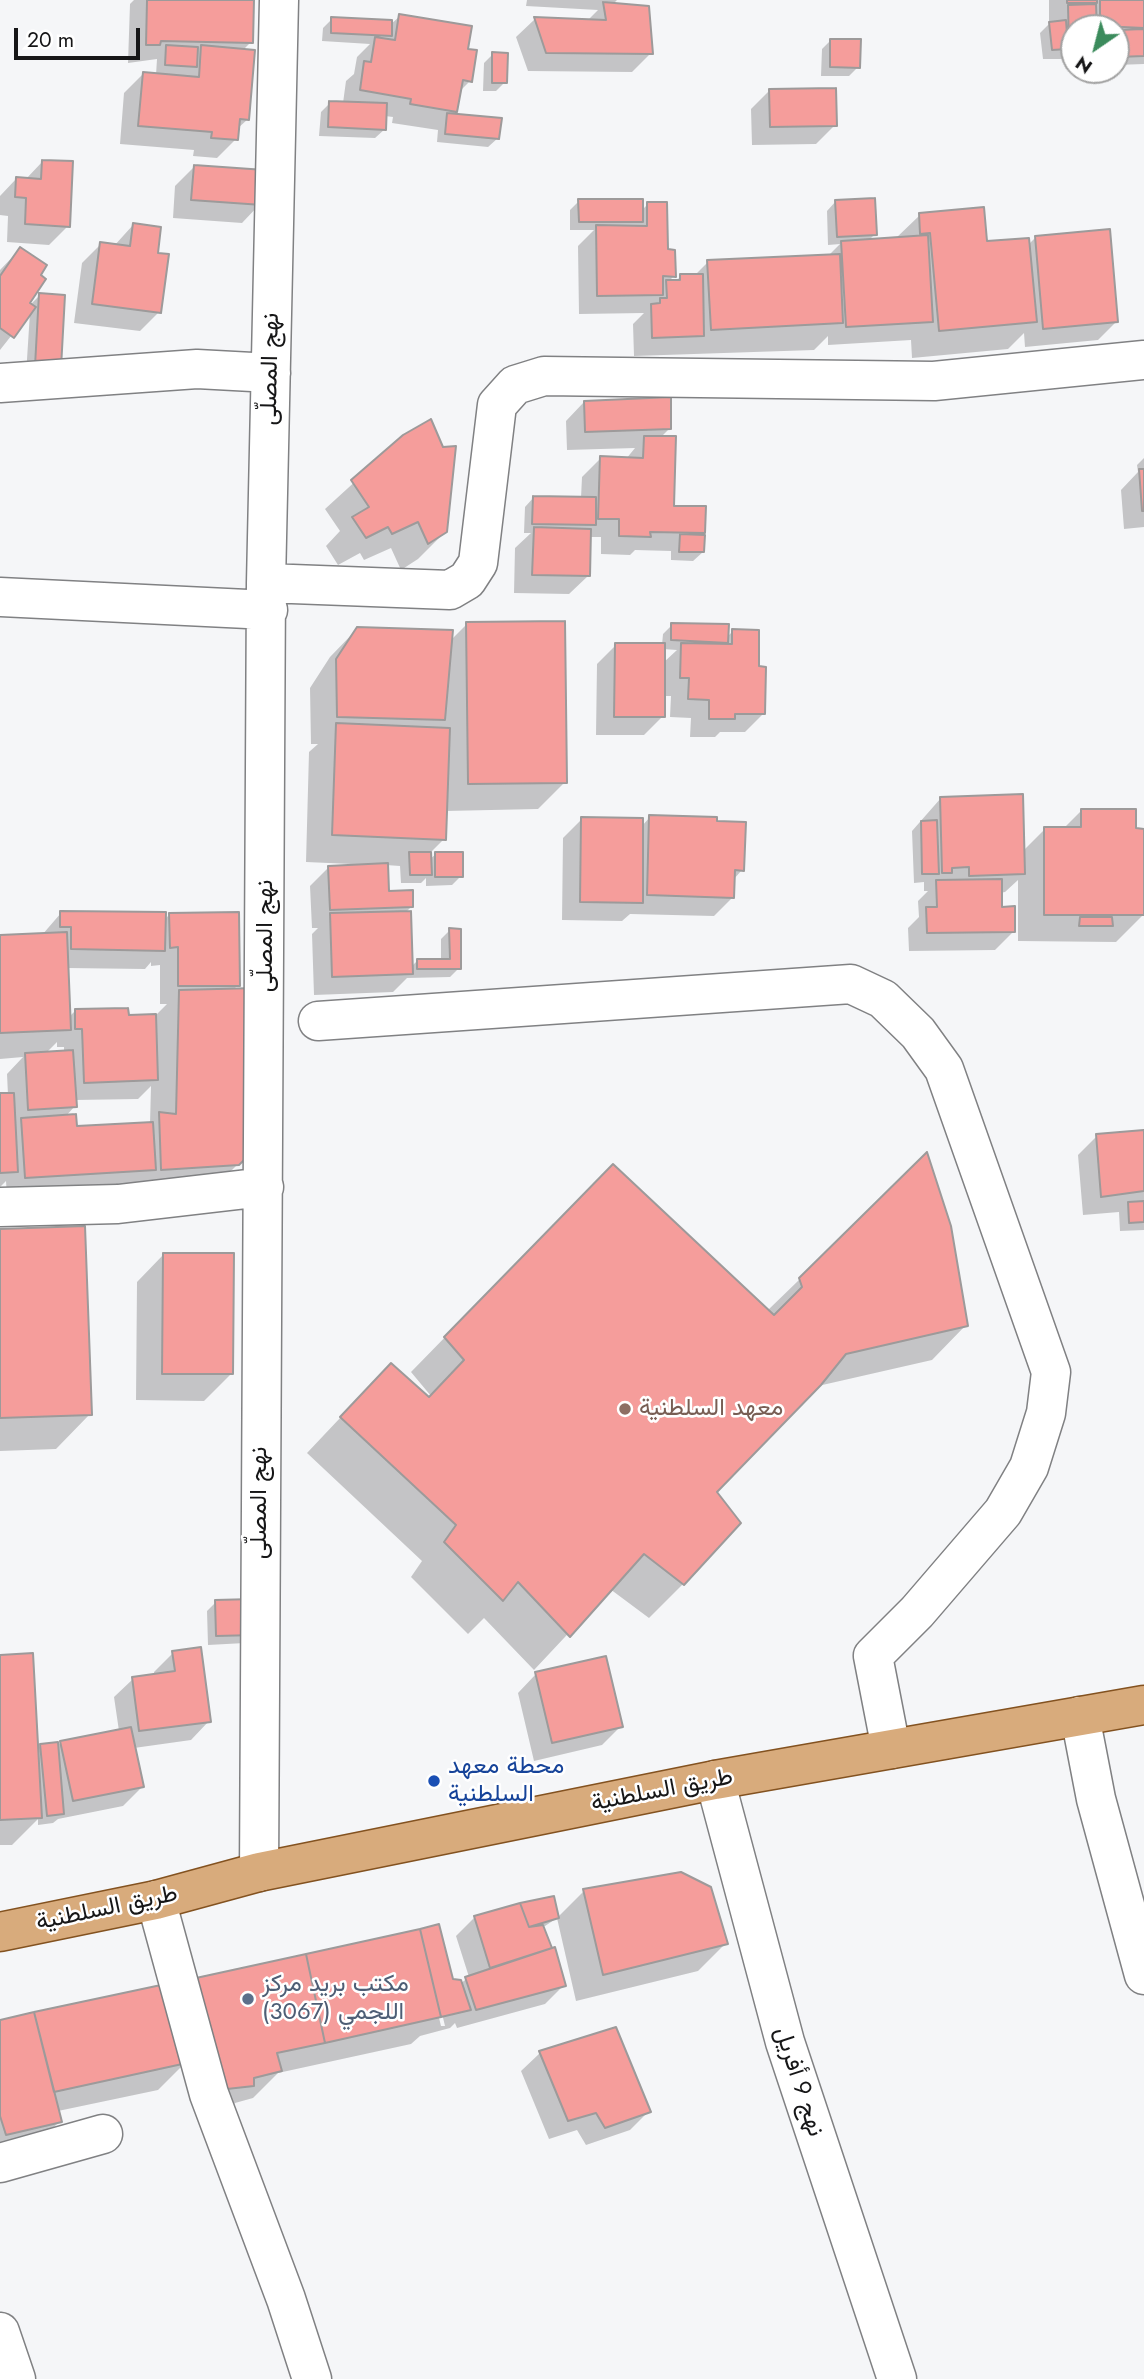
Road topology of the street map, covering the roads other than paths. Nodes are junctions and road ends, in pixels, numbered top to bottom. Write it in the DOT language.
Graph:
graph roads {
  1 [pos="279,0"];
  2 [pos="1144,360"];
  3 [pos="271,373"];
  4 [pos="0,383"];
  5 [pos="0,597"];
  6 [pos="267,597"];
  7 [pos="318,1021"];
  8 [pos="264,1187"];
  9 [pos="0,1208"];
  10 [pos="1144,1705"];
  11 [pos="1080,1716"];
  12 [pos="891,1749"];
  13 [pos="715,1780"];
  14 [pos="259,1872"];
  15 [pos="156,1900"];
  16 [pos="0,1932"];
  17 [pos="1144,1975"];
  18 [pos="103,2134"];
  19 [pos="0,2163"];
  20 [pos="0,2332"];
  21 [pos="16,2379"];
  22 [pos="312,2379"];
  23 [pos="897,2379"];
  1 -- 3 [label="street, نهج المصلّى"];
  2 -- 6 [label="street"];
  3 -- 4 [label="street"];
  3 -- 6 [label="street, نهج المصلّى"];
  5 -- 6 [label="street"];
  6 -- 8 [label="street, نهج المصلّى"];
  7 -- 12 [label="street"];
  8 -- 9 [label="street"];
  8 -- 14 [label="street, نهج المصلّى"];
  10 -- 11 [label="main road, طريق السلطنية"];
  11 -- 12 [label="main road, طريق السلطنية"];
  11 -- 17 [label="street"];
  12 -- 13 [label="main road, طريق السلطنية"];
  13 -- 14 [label="main road, طريق السلطنية"];
  13 -- 23 [label="street, نهج 9 أفريل"];
  14 -- 15 [label="main road, طريق السلطنية"];
  15 -- 16 [label="main road, طريق السلطنية"];
  15 -- 22 [label="street"];
  18 -- 19 [label="street"];
  20 -- 21 [label="street"];
}
